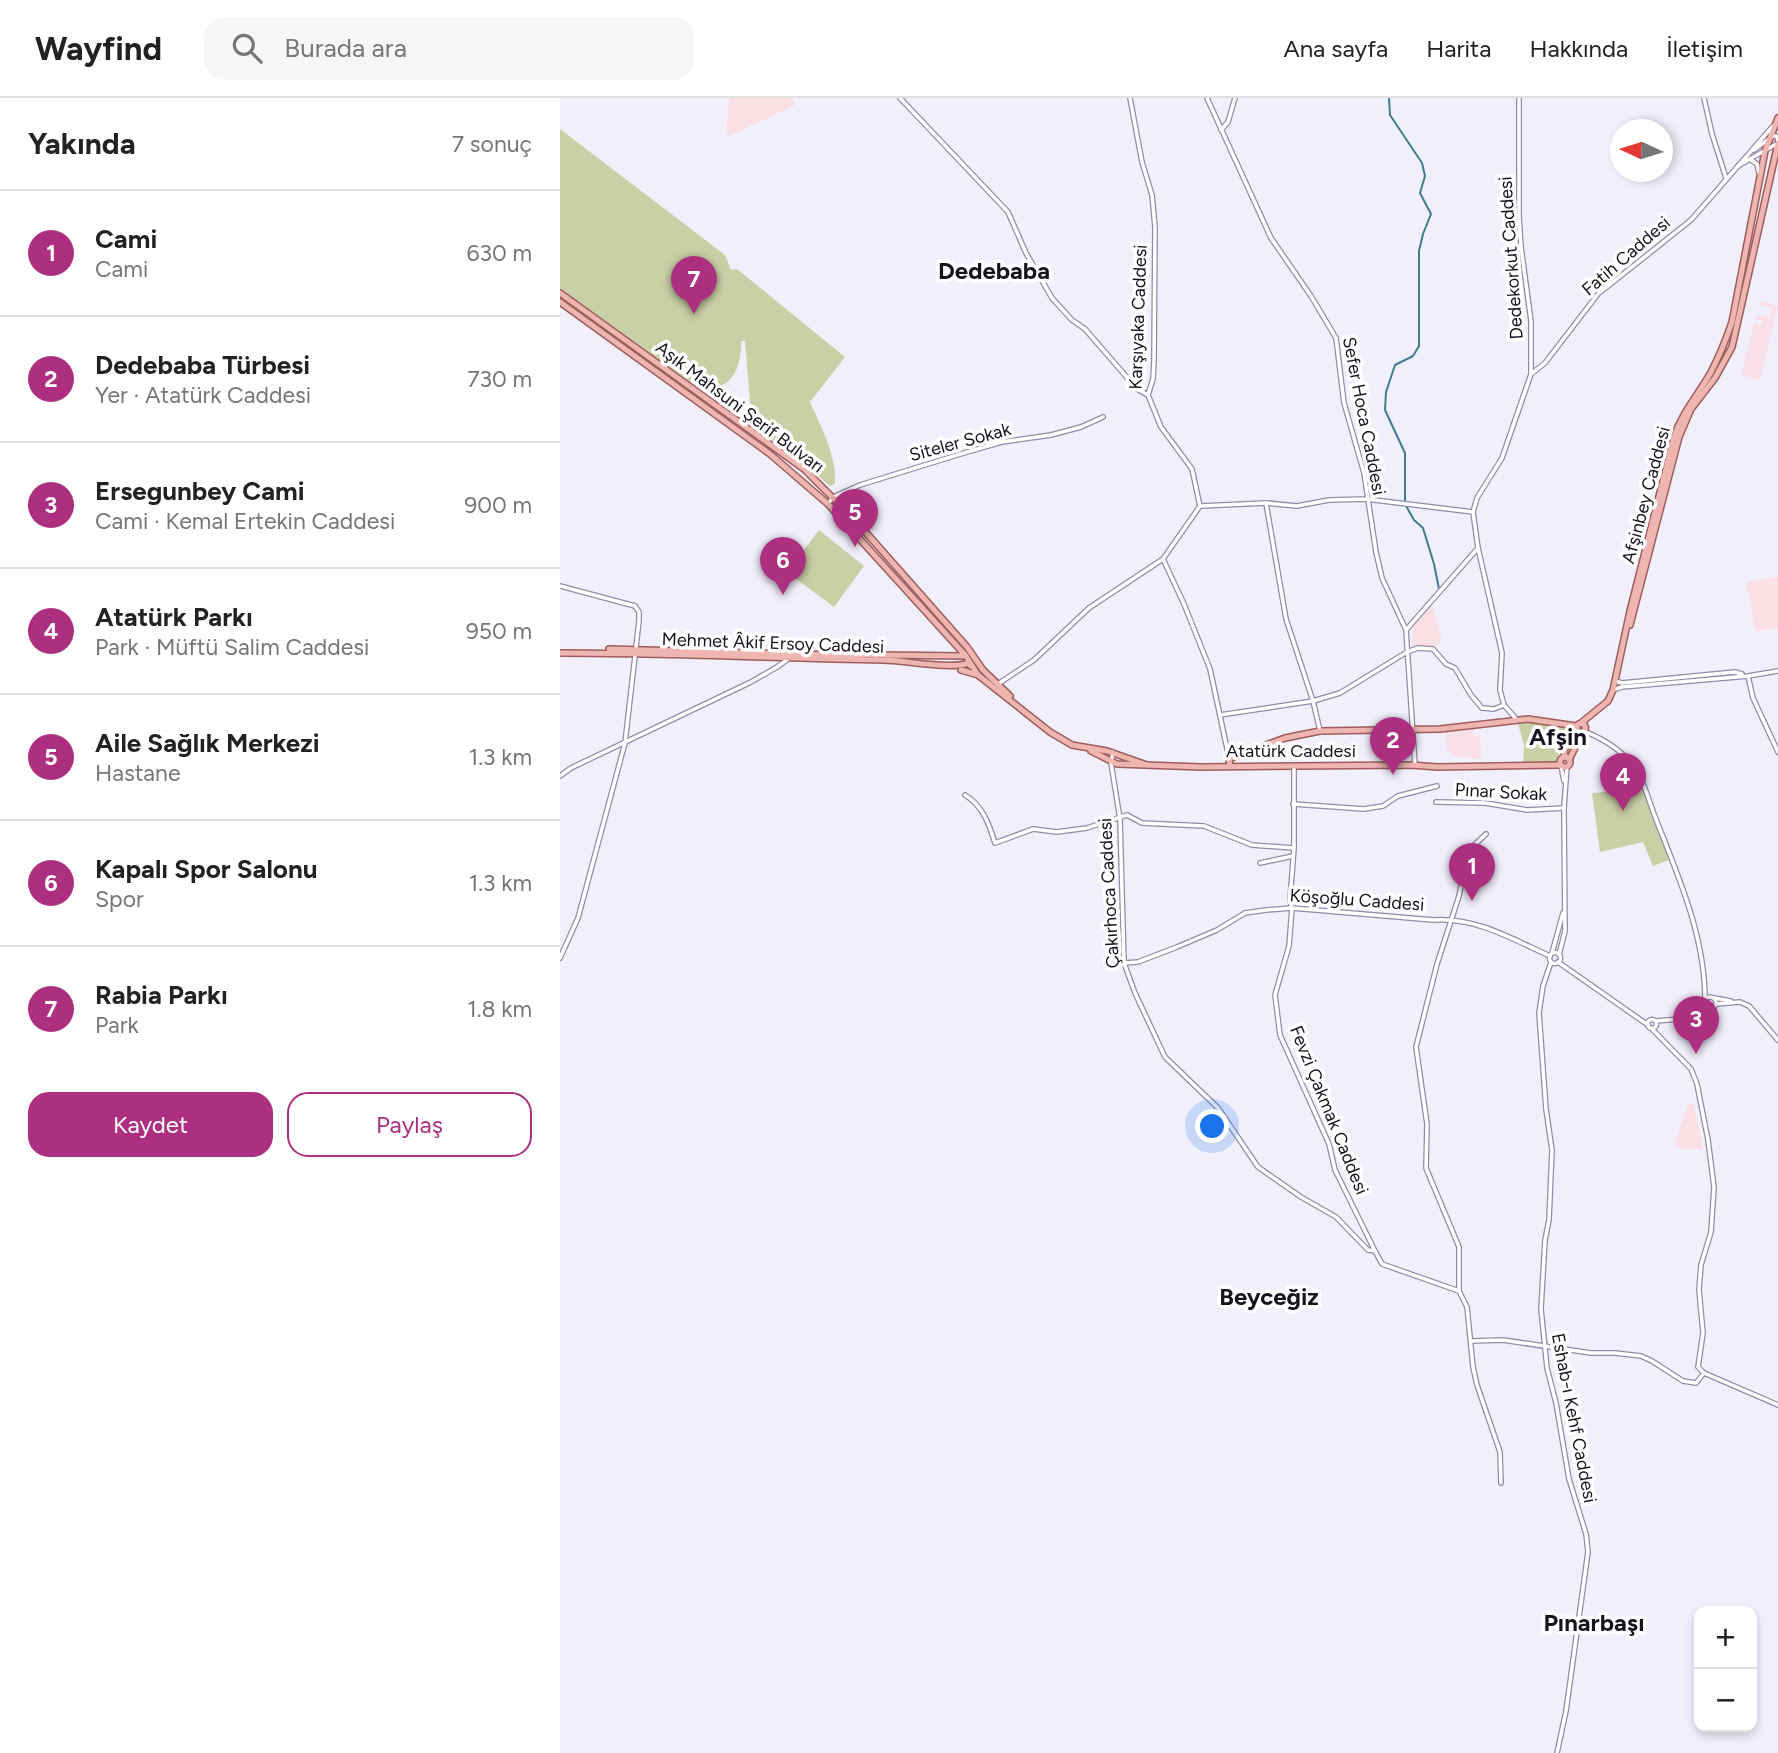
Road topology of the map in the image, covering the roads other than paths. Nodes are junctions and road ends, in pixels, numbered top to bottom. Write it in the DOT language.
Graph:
graph roads {
  1 [pos="900,98"];
  2 [pos="1130,98"];
  3 [pos="1208,98"];
  4 [pos="1235,98"];
  5 [pos="1519,98"];
  6 [pos="1704,98"];
  7 [pos="1778,118"];
  8 [pos="1773,126"];
  9 [pos="1221,130"];
  10 [pos="1768,138"];
  11 [pos="1778,143"];
  12 [pos="1765,151"];
  13 [pos="1750,159"];
  14 [pos="1740,162"];
  15 [pos="1734,169"];
  16 [pos="1759,176"];
  17 [pos="1726,178"];
  18 [pos="560,293"];
  19 [pos="560,302"];
  20 [pos="1531,374"];
  21 [pos="1148,395"];
  22 [pos="1103,417"];
  23 [pos="833,497"];
  24 [pos="1366,499"];
  25 [pos="828,503"];
  26 [pos="1266,503"];
  27 [pos="1200,506"];
  28 [pos="1473,512"];
  29 [pos="1478,548"];
  30 [pos="1163,559"];
  31 [pos="560,586"];
  32 [pos="1406,630"];
  33 [pos="1623,644"];
  34 [pos="636,651"];
  35 [pos="560,652"];
  36 [pos="1406,652"];
  37 [pos="966,656"];
  38 [pos="975,657"];
  39 [pos="788,658"];
  40 [pos="973,666"];
  41 [pos="961,670"];
  42 [pos="1778,671"];
  43 [pos="978,675"];
  44 [pos="1748,676"];
  45 [pos="1615,681"];
  46 [pos="998,684"];
  47 [pos="1614,690"];
  48 [pos="1312,701"];
  49 [pos="1504,705"];
  50 [pos="1030,715"];
  51 [pos="1220,715"];
  52 [pos="1517,720"];
  53 [pos="1413,728"];
  54 [pos="1581,729"];
  55 [pos="1320,731"];
  56 [pos="625,743"];
  57 [pos="1088,749"];
  58 [pos="1113,752"];
  59 [pos="1778,752"];
  60 [pos="1230,762"];
  61 [pos="1111,763"];
  62 [pos="1564,763"];
  63 [pos="1147,765"];
  64 [pos="1415,765"];
  65 [pos="1294,766"];
  66 [pos="560,776"];
  67 [pos="1437,786"];
  68 [pos="965,795"];
  69 [pos="1436,802"];
  70 [pos="1293,804"];
  71 [pos="1564,808"];
  72 [pos="1120,819"];
  73 [pos="1486,834"];
  74 [pos="1294,848"];
  75 [pos="1293,856"];
  76 [pos="1260,863"];
  77 [pos="1292,908"];
  78 [pos="1565,908"];
  79 [pos="1452,919"];
  80 [pos="1555,944"];
  81 [pos="1563,947"];
  82 [pos="1551,955"];
  83 [pos="1559,955"];
  84 [pos="560,958"];
  85 [pos="1551,962"];
  86 [pos="1558,962"];
  87 [pos="1124,963"];
  88 [pos="1705,984"];
  89 [pos="1714,1000"];
  90 [pos="1705,1004"];
  91 [pos="1653,1025"];
  92 [pos="1778,1040"];
  93 [pos="1375,1251"];
  94 [pos="1459,1291"];
  95 [pos="1472,1341"];
  96 [pos="1544,1344"];
  97 [pos="1704,1373"];
  98 [pos="1778,1405"];
  99 [pos="1501,1483"];
  100 [pos="1557,1753"];
  1 -- 21 [label="street"];
  2 -- 21 [label="street, Karşıyaka Caddesi"];
  3 -- 9 [label="street, Sefer Hoca Caddesi"];
  4 -- 9 [label="street"];
  5 -- 20 [label="street, Dedekorkut Caddesi"];
  6 -- 17 [label="street"];
  7 -- 8 [label="main road, Afşinbey Caddesi"];
  8 -- 10 [label="main road, Afşinbey Caddesi"];
  8 -- 14 [label="street"];
  9 -- 24 [label="street, Sefer Hoca Caddesi"];
  10 -- 11 [label="street"];
  10 -- 12 [label="main road, Afşinbey Caddesi"];
  10 -- 14 [label="street"];
  11 -- 12 [label="street"];
  11 -- 33 [label="main road, Afşinbey Caddesi"];
  12 -- 13 [label="street"];
  12 -- 16 [label="main road, Afşinbey Caddesi"];
  13 -- 15 [label="street"];
  13 -- 16 [label="street"];
  14 -- 15 [label="street, Fatih Caddesi"];
  15 -- 17 [label="street, Fatih Caddesi"];
  16 -- 33 [label="main road, Afşinbey Caddesi"];
  17 -- 20 [label="street, Fatih Caddesi"];
  18 -- 23 [label="main road, Aşık Mahsuni Şerif Bulvarı"];
  19 -- 25 [label="main road, Aşık Mahsuni Şerif Bulvarı"];
  20 -- 28 [label="street, Fatih Caddesi"];
  21 -- 27 [label="street, Karşıyaka Caddesi"];
  22 -- 23 [label="street, Siteler Sokak"];
  23 -- 25 [label="street, Siteler Sokak"];
  23 -- 38 [label="main road, Aşık Mahsuni Şerif Bulvarı"];
  24 -- 26 [label="street"];
  24 -- 28 [label="street"];
  24 -- 32 [label="street, Sefer Hoca Caddesi"];
  25 -- 37 [label="main road, Aşık Mahsuni Şerif Bulvarı"];
  26 -- 27 [label="street"];
  26 -- 48 [label="street"];
  27 -- 30 [label="street"];
  28 -- 29 [label="street"];
  29 -- 32 [label="street"];
  29 -- 49 [label="street"];
  30 -- 46 [label="street"];
  30 -- 51 [label="street"];
  31 -- 34 [label="street"];
  32 -- 36 [label="street, Sefer Hoca Caddesi"];
  33 -- 45 [label="main road, Afşinbey Caddesi"];
  34 -- 35 [label="main road, Mehmet Âkif Ersoy Caddesi"];
  34 -- 37 [label="main road, Mehmet Âkif Ersoy Caddesi"];
  34 -- 39 [label="main road, Mehmet Âkif Ersoy Caddesi"];
  34 -- 56 [label="street"];
  36 -- 48 [label="street"];
  36 -- 49 [label="street"];
  36 -- 53 [label="street, Sefer Hoca Caddesi"];
  37 -- 38 [label="main road, Mehmet Âkif Ersoy Caddesi"];
  37 -- 40 [label="main road, Atatürk Caddesi"];
  38 -- 40 [label="main road"];
  38 -- 46 [label="main road, Aşık Mahsuni Şerif Bulvarı"];
  39 -- 40 [label="main road, Mehmet Âkif Ersoy Caddesi"];
  39 -- 56 [label="street"];
  40 -- 43 [label="main road, Atatürk Caddesi"];
  41 -- 43 [label="main road"];
  42 -- 44 [label="street"];
  43 -- 50 [label="main road, Atatürk Caddesi"];
  44 -- 45 [label="street"];
  44 -- 47 [label="street"];
  44 -- 59 [label="street"];
  45 -- 47 [label="main road, Afşinbey Caddesi"];
  46 -- 50 [label="main road, Aşık Mahsuni Şerif Bulvarı"];
  47 -- 54 [label="main road"];
  48 -- 51 [label="street"];
  48 -- 55 [label="street"];
  49 -- 52 [label="street"];
  50 -- 57 [label="main road, Atatürk Caddesi"];
  51 -- 60 [label="street"];
  52 -- 53 [label="main road"];
  52 -- 54 [label="main road"];
  53 -- 55 [label="main road"];
  53 -- 64 [label="street, Sefer Hoca Caddesi"];
  54 -- 62 [label="main road"];
  54 -- 88 [label="street"];
  55 -- 60 [label="main road"];
  56 -- 66 [label="street"];
  56 -- 84 [label="street"];
  57 -- 58 [label="main road, Atatürk Caddesi"];
  57 -- 61 [label="main road, Atatürk Caddesi"];
  58 -- 61 [label="street, Çakırhoca Caddesi"];
  58 -- 63 [label="main road, Atatürk Caddesi"];
  60 -- 63 [label="main road, Atatürk Caddesi"];
  60 -- 65 [label="main road, Atatürk Caddesi"];
  61 -- 63 [label="main road, Atatürk Caddesi"];
  61 -- 72 [label="street, Çakırhoca Caddesi"];
  62 -- 64 [label="main road, Atatürk Caddesi"];
  62 -- 71 [label="street"];
  64 -- 65 [label="main road, Atatürk Caddesi"];
  65 -- 70 [label="street, Fevzi Çakmak Caddesi"];
  67 -- 70 [label="street"];
  68 -- 72 [label="street"];
  69 -- 71 [label="street, Pınar Sokak"];
  70 -- 74 [label="street, Fevzi Çakmak Caddesi"];
  71 -- 78 [label="street"];
  72 -- 74 [label="street"];
  72 -- 87 [label="street, Çakırhoca Caddesi"];
  73 -- 79 [label="street"];
  74 -- 75 [label="street, Fevzi Çakmak Caddesi"];
  75 -- 76 [label="street"];
  75 -- 77 [label="street, Fevzi Çakmak Caddesi"];
  77 -- 79 [label="street, Köşoğlu Caddesi"];
  77 -- 87 [label="street, Köşoğlu Caddesi"];
  77 -- 93 [label="street, Fevzi Çakmak Caddesi"];
  78 -- 80 [label="street"];
  78 -- 81 [label="street"];
  79 -- 82 [label="street, Köşoğlu Caddesi"];
  79 -- 94 [label="street"];
  80 -- 81 [label="street"];
  80 -- 82 [label="street"];
  81 -- 83 [label="street"];
  82 -- 83 [label="street, Köşoğlu Caddesi"];
  82 -- 85 [label="street"];
  83 -- 86 [label="street"];
  85 -- 86 [label="street"];
  85 -- 96 [label="street, Eshab-ı Kehf Caddesi"];
  86 -- 91 [label="street"];
  87 -- 93 [label="street, Çakırhoca Caddesi"];
  88 -- 89 [label="street"];
  88 -- 90 [label="street"];
  89 -- 90 [label="street"];
  89 -- 90 [label="street"];
  89 -- 92 [label="street"];
  90 -- 91 [label="street"];
  91 -- 97 [label="street"];
  93 -- 94 [label="street, Çakırhoca Caddesi"];
  94 -- 95 [label="street"];
  95 -- 96 [label="street"];
  95 -- 99 [label="street"];
  96 -- 97 [label="street"];
  96 -- 100 [label="street, Eshab-ı Kehf Caddesi"];
  97 -- 98 [label="street"];
}
